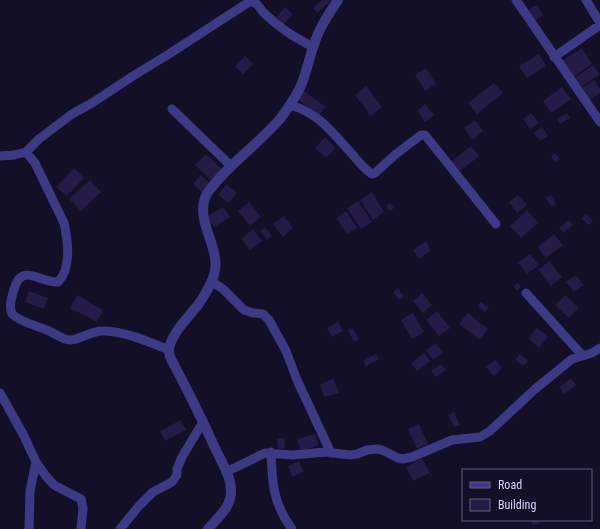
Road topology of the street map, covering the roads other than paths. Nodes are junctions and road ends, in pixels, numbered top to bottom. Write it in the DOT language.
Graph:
graph roads {
  1 [pos="338,0"];
  2 [pos="516,0"];
  3 [pos="586,0"];
  4 [pos="600,24"];
  5 [pos="313,47"];
  6 [pos="554,57"];
  7 [pos="290,105"];
  8 [pos="172,109"];
  9 [pos="600,122"];
  10 [pos="26,152"];
  11 [pos="0,156"];
  12 [pos="230,166"];
  13 [pos="496,224"];
  14 [pos="211,281"];
  15 [pos="526,293"];
  16 [pos="600,348"];
  17 [pos="169,350"];
  18 [pos="582,355"];
  19 [pos="0,394"];
  20 [pos="203,422"];
  21 [pos="271,452"];
  22 [pos="331,452"];
  23 [pos="36,462"];
  24 [pos="226,472"];
  25 [pos="29,529"];
  26 [pos="82,529"];
  27 [pos="120,529"];
  28 [pos="208,529"];
  29 [pos="292,529"];
  1 -- 5 [label="street"];
  2 -- 6 [label="street"];
  3 -- 4 [label="street"];
  4 -- 6 [label="street"];
  5 -- 7 [label="street"];
  5 -- 10 [label="street"];
  6 -- 9 [label="street"];
  7 -- 12 [label="street"];
  7 -- 13 [label="street"];
  8 -- 12 [label="street"];
  10 -- 11 [label="street"];
  10 -- 17 [label="street"];
  12 -- 14 [label="street"];
  14 -- 17 [label="street"];
  14 -- 22 [label="street"];
  15 -- 18 [label="street"];
  16 -- 18 [label="street"];
  17 -- 20 [label="street"];
  18 -- 22 [label="street"];
  19 -- 23 [label="street"];
  20 -- 24 [label="street"];
  20 -- 27 [label="street"];
  21 -- 22 [label="street"];
  21 -- 24 [label="street"];
  21 -- 29 [label="street"];
  23 -- 25 [label="street"];
  23 -- 26 [label="street"];
  24 -- 28 [label="street"];
}
